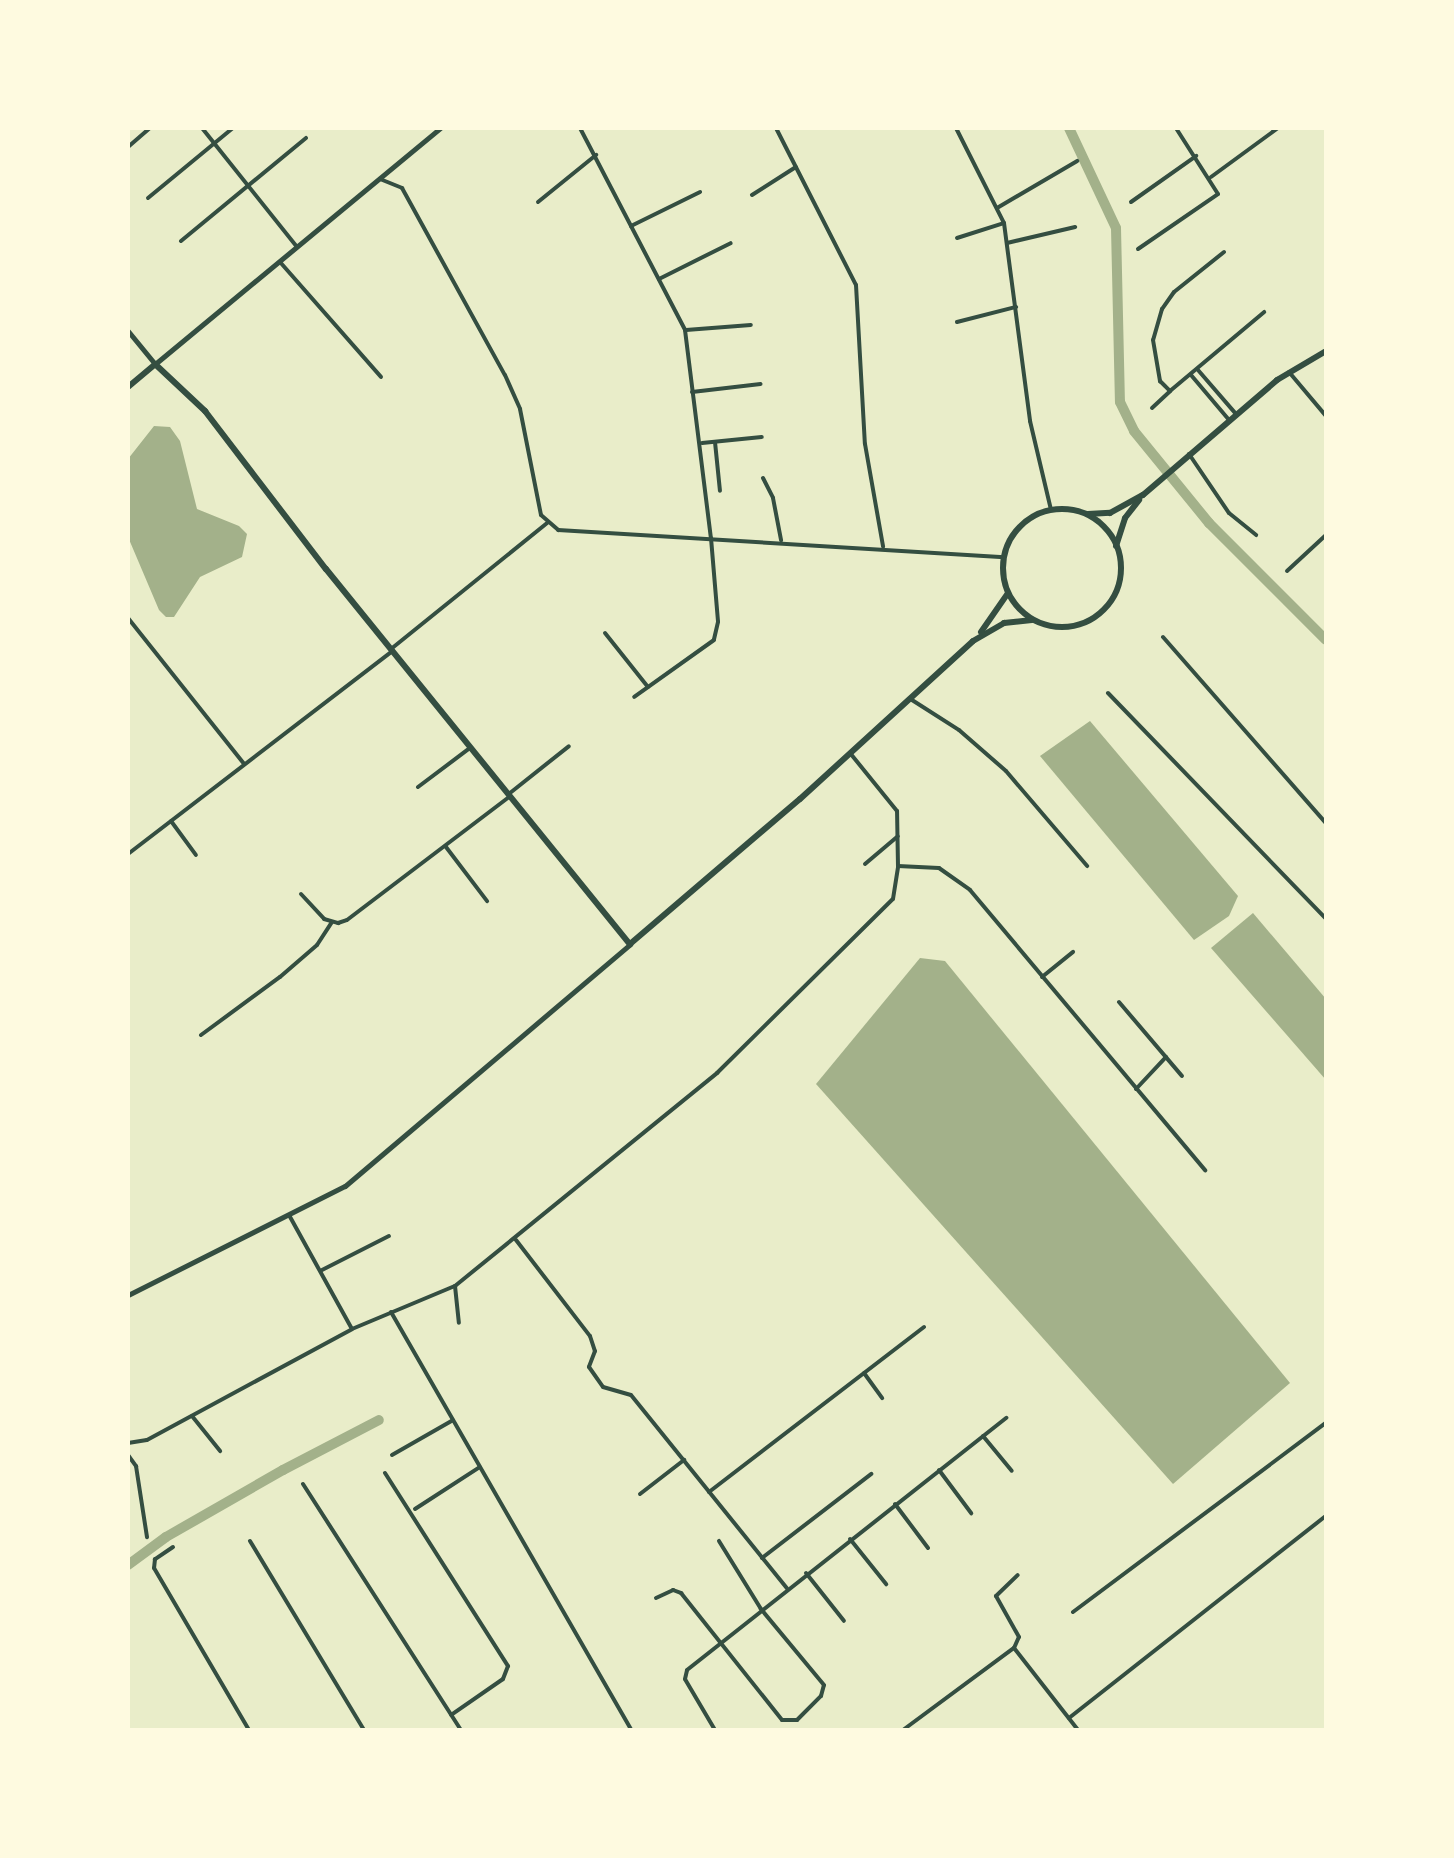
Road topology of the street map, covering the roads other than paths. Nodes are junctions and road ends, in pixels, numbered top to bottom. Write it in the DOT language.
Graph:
graph roads {
  1 [pos="150,128"];
  2 [pos="202,128"];
  3 [pos="233,128"];
  4 [pos="440,128"];
  5 [pos="580,128"];
  6 [pos="776,128"];
  7 [pos="956,128"];
  8 [pos="1179,128"];
  9 [pos="1278,128"];
  10 [pos="306,138"];
  11 [pos="214,142"];
  12 [pos="128,147"];
  13 [pos="596,156"];
  14 [pos="1196,156"];
  15 [pos="1077,161"];
  16 [pos="796,168"];
  17 [pos="1211,177"];
  18 [pos="380,178"];
  19 [pos="248,184"];
  20 [pos="700,192"];
  21 [pos="752,195"];
  22 [pos="148,198"];
  23 [pos="538,202"];
  24 [pos="1131,202"];
  25 [pos="997,208"];
  26 [pos="1004,223"];
  27 [pos="632,226"];
  28 [pos="1075,228"];
  29 [pos="957,238"];
  30 [pos="182,241"];
  31 [pos="730,243"];
  32 [pos="1008,243"];
  33 [pos="297,246"];
  34 [pos="1138,248"];
  35 [pos="1224,252"];
  36 [pos="280,262"];
  37 [pos="660,279"];
  38 [pos="1016,307"];
  39 [pos="1264,312"];
  40 [pos="957,322"];
  41 [pos="751,325"];
  42 [pos="684,330"];
  43 [pos="128,331"];
  44 [pos="1326,351"];
  45 [pos="156,364"];
  46 [pos="1198,370"];
  47 [pos="1289,372"];
  48 [pos="1192,375"];
  49 [pos="382,377"];
  50 [pos="760,384"];
  51 [pos="128,388"];
  52 [pos="1170,391"];
  53 [pos="692,392"];
  54 [pos="1152,408"];
  55 [pos="1236,414"];
  56 [pos="1326,416"];
  57 [pos="1229,420"];
  58 [pos="762,437"];
  59 [pos="715,442"];
  60 [pos="700,444"];
  61 [pos="1190,454"];
  62 [pos="763,478"];
  63 [pos="720,491"];
  64 [pos="1143,494"];
  65 [pos="1051,510"];
  66 [pos="1082,513"];
  67 [pos="547,523"];
  68 [pos="1256,535"];
  69 [pos="1326,535"];
  70 [pos="711,538"];
  71 [pos="782,542"];
  72 [pos="1116,546"];
  73 [pos="883,547"];
  74 [pos="1004,556"];
  75 [pos="1287,572"];
  76 [pos="1008,592"];
  77 [pos="128,620"];
  78 [pos="1032,620"];
  79 [pos="606,632"];
  80 [pos="1163,637"];
  81 [pos="973,641"];
  82 [pos="392,649"];
  83 [pos="648,687"];
  84 [pos="1108,693"];
  85 [pos="634,697"];
  86 [pos="908,698"];
  87 [pos="569,746"];
  88 [pos="470,748"];
  89 [pos="850,753"];
  90 [pos="244,764"];
  91 [pos="418,787"];
  92 [pos="508,796"];
  93 [pos="171,821"];
  94 [pos="1326,823"];
  95 [pos="898,836"];
  96 [pos="446,847"];
  97 [pos="128,854"];
  98 [pos="196,856"];
  99 [pos="866,864"];
  100 [pos="898,866"];
  101 [pos="1087,866"];
  102 [pos="302,894"];
  103 [pos="487,901"];
  104 [pos="1326,919"];
  105 [pos="332,922"];
  106 [pos="630,944"];
  107 [pos="1073,952"];
  108 [pos="1042,976"];
  109 [pos="1119,1002"];
  110 [pos="201,1035"];
  111 [pos="1166,1057"];
  112 [pos="1182,1076"];
  113 [pos="1136,1088"];
  114 [pos="1205,1170"];
  115 [pos="289,1214"];
  116 [pos="389,1236"];
  117 [pos="516,1240"];
  118 [pos="321,1271"];
  119 [pos="455,1286"];
  120 [pos="128,1294"];
  121 [pos="391,1312"];
  122 [pos="459,1323"];
  123 [pos="924,1327"];
  124 [pos="352,1329"];
  125 [pos="864,1373"];
  126 [pos="882,1398"];
  127 [pos="192,1416"];
  128 [pos="1006,1418"];
  129 [pos="453,1420"];
  130 [pos="1326,1423"];
  131 [pos="984,1436"];
  132 [pos="128,1443"];
  133 [pos="220,1451"];
  134 [pos="128,1455"];
  135 [pos="392,1455"];
  136 [pos="684,1460"];
  137 [pos="480,1467"];
  138 [pos="939,1470"];
  139 [pos="1012,1471"];
  140 [pos="385,1473"];
  141 [pos="871,1474"];
  142 [pos="303,1484"];
  143 [pos="709,1492"];
  144 [pos="640,1494"];
  145 [pos="895,1504"];
  146 [pos="415,1509"];
  147 [pos="972,1514"];
  148 [pos="1326,1516"];
  149 [pos="147,1537"];
  150 [pos="850,1538"];
  151 [pos="719,1540"];
  152 [pos="250,1541"];
  153 [pos="173,1547"];
  154 [pos="928,1548"];
  155 [pos="762,1558"];
  156 [pos="806,1573"];
  157 [pos="1018,1575"];
  158 [pos="886,1584"];
  159 [pos="787,1588"];
  160 [pos="656,1598"];
  161 [pos="761,1608"];
  162 [pos="1073,1612"];
  163 [pos="844,1621"];
  164 [pos="720,1641"];
  165 [pos="1014,1648"];
  166 [pos="451,1715"];
  167 [pos="1069,1718"];
  168 [pos="250,1730"];
  169 [pos="364,1730"];
  170 [pos="461,1730"];
  171 [pos="631,1730"];
  172 [pos="715,1730"];
  173 [pos="903,1730"];
  174 [pos="1078,1730"];
  1 -- 12 [label="street"];
  2 -- 11 [label="street"];
  3 -- 11 [label="street"];
  4 -- 18 [label="street"];
  5 -- 13 [label="street"];
  6 -- 16 [label="street"];
  7 -- 25 [label="street"];
  8 -- 14 [label="street"];
  9 -- 17 [label="street"];
  10 -- 19 [label="street"];
  11 -- 19 [label="street"];
  11 -- 22 [label="street"];
  13 -- 23 [label="street"];
  13 -- 27 [label="street"];
  14 -- 17 [label="street"];
  14 -- 24 [label="street"];
  15 -- 25 [label="street"];
  16 -- 21 [label="street"];
  16 -- 73 [label="street"];
  17 -- 34 [label="street"];
  18 -- 33 [label="street"];
  18 -- 67 [label="street"];
  19 -- 30 [label="street"];
  19 -- 33 [label="street"];
  20 -- 27 [label="street"];
  25 -- 26 [label="street"];
  26 -- 29 [label="street"];
  26 -- 32 [label="street"];
  27 -- 37 [label="street"];
  28 -- 32 [label="street"];
  31 -- 37 [label="street"];
  32 -- 38 [label="street"];
  33 -- 36 [label="street"];
  35 -- 52 [label="street"];
  36 -- 45 [label="street"];
  36 -- 49 [label="street"];
  37 -- 42 [label="street"];
  38 -- 40 [label="street"];
  38 -- 65 [label="street"];
  39 -- 46 [label="street"];
  41 -- 42 [label="street"];
  42 -- 53 [label="street"];
  43 -- 45 [label="street"];
  44 -- 47 [label="main road"];
  45 -- 51 [label="main road"];
  45 -- 82 [label="main road"];
  46 -- 48 [label="street"];
  46 -- 55 [label="street"];
  47 -- 55 [label="main road"];
  47 -- 56 [label="street"];
  48 -- 52 [label="street"];
  48 -- 57 [label="street"];
  50 -- 53 [label="street"];
  52 -- 54 [label="street"];
  53 -- 60 [label="street"];
  55 -- 57 [label="main road"];
  57 -- 61 [label="main road"];
  58 -- 59 [label="street"];
  59 -- 60 [label="street"];
  59 -- 63 [label="street"];
  60 -- 70 [label="street"];
  61 -- 64 [label="main road"];
  61 -- 68 [label="street"];
  62 -- 71 [label="street"];
  64 -- 66 [label="main road"];
  64 -- 72 [label="main road"];
  65 -- 66 [label="main road"];
  65 -- 74 [label="main road"];
  66 -- 72 [label="main road"];
  67 -- 70 [label="street"];
  67 -- 82 [label="street"];
  69 -- 75 [label="street"];
  70 -- 71 [label="street"];
  70 -- 83 [label="street"];
  71 -- 73 [label="street"];
  72 -- 78 [label="main road"];
  73 -- 74 [label="street"];
  74 -- 76 [label="main road"];
  76 -- 78 [label="main road"];
  76 -- 81 [label="main road"];
  77 -- 90 [label="street"];
  78 -- 81 [label="main road"];
  79 -- 83 [label="street"];
  80 -- 94 [label="street"];
  81 -- 86 [label="main road"];
  82 -- 88 [label="main road"];
  82 -- 90 [label="street"];
  83 -- 85 [label="street"];
  84 -- 104 [label="street"];
  86 -- 89 [label="main road"];
  86 -- 101 [label="street"];
  87 -- 92 [label="street"];
  88 -- 91 [label="street"];
  88 -- 92 [label="main road"];
  89 -- 95 [label="street"];
  89 -- 106 [label="main road"];
  90 -- 93 [label="street"];
  92 -- 96 [label="street"];
  92 -- 106 [label="main road"];
  93 -- 97 [label="street"];
  93 -- 98 [label="street"];
  95 -- 99 [label="street"];
  95 -- 100 [label="street"];
  96 -- 103 [label="street"];
  96 -- 105 [label="street"];
  100 -- 108 [label="street"];
  100 -- 117 [label="street"];
  102 -- 105 [label="street"];
  105 -- 110 [label="street"];
  106 -- 115 [label="street"];
  107 -- 108 [label="street"];
  108 -- 113 [label="street"];
  109 -- 111 [label="street"];
  111 -- 112 [label="street"];
  111 -- 113 [label="street"];
  113 -- 114 [label="street"];
  115 -- 118 [label="street"];
  115 -- 120 [label="street"];
  116 -- 118 [label="street"];
  117 -- 119 [label="street"];
  117 -- 136 [label="street"];
  118 -- 124 [label="street"];
  119 -- 121 [label="street"];
  119 -- 122 [label="street"];
  121 -- 124 [label="street"];
  121 -- 129 [label="street"];
  123 -- 125 [label="street"];
  124 -- 127 [label="street"];
  125 -- 126 [label="street"];
  125 -- 143 [label="street"];
  127 -- 132 [label="street"];
  127 -- 133 [label="street"];
  128 -- 131 [label="street"];
  129 -- 135 [label="street"];
  129 -- 137 [label="street"];
  130 -- 162 [label="street"];
  131 -- 138 [label="street"];
  131 -- 139 [label="street"];
  134 -- 149 [label="street"];
  136 -- 143 [label="street"];
  136 -- 144 [label="street"];
  137 -- 146 [label="street"];
  137 -- 171 [label="street"];
  138 -- 145 [label="street"];
  138 -- 147 [label="street"];
  140 -- 166 [label="street"];
  141 -- 155 [label="street"];
  142 -- 166 [label="street"];
  143 -- 155 [label="street"];
  145 -- 150 [label="street"];
  145 -- 154 [label="street"];
  148 -- 167 [label="street"];
  150 -- 156 [label="street"];
  150 -- 158 [label="street"];
  151 -- 161 [label="street"];
  152 -- 169 [label="street"];
  153 -- 168 [label="street"];
  155 -- 159 [label="street"];
  156 -- 159 [label="street"];
  156 -- 163 [label="street"];
  157 -- 165 [label="street"];
  159 -- 161 [label="street"];
  160 -- 164 [label="street"];
  161 -- 164 [label="street"];
  161 -- 164 [label="street"];
  164 -- 172 [label="street"];
  165 -- 167 [label="street"];
  165 -- 173 [label="street"];
  166 -- 170 [label="street"];
  167 -- 174 [label="street"];
}
